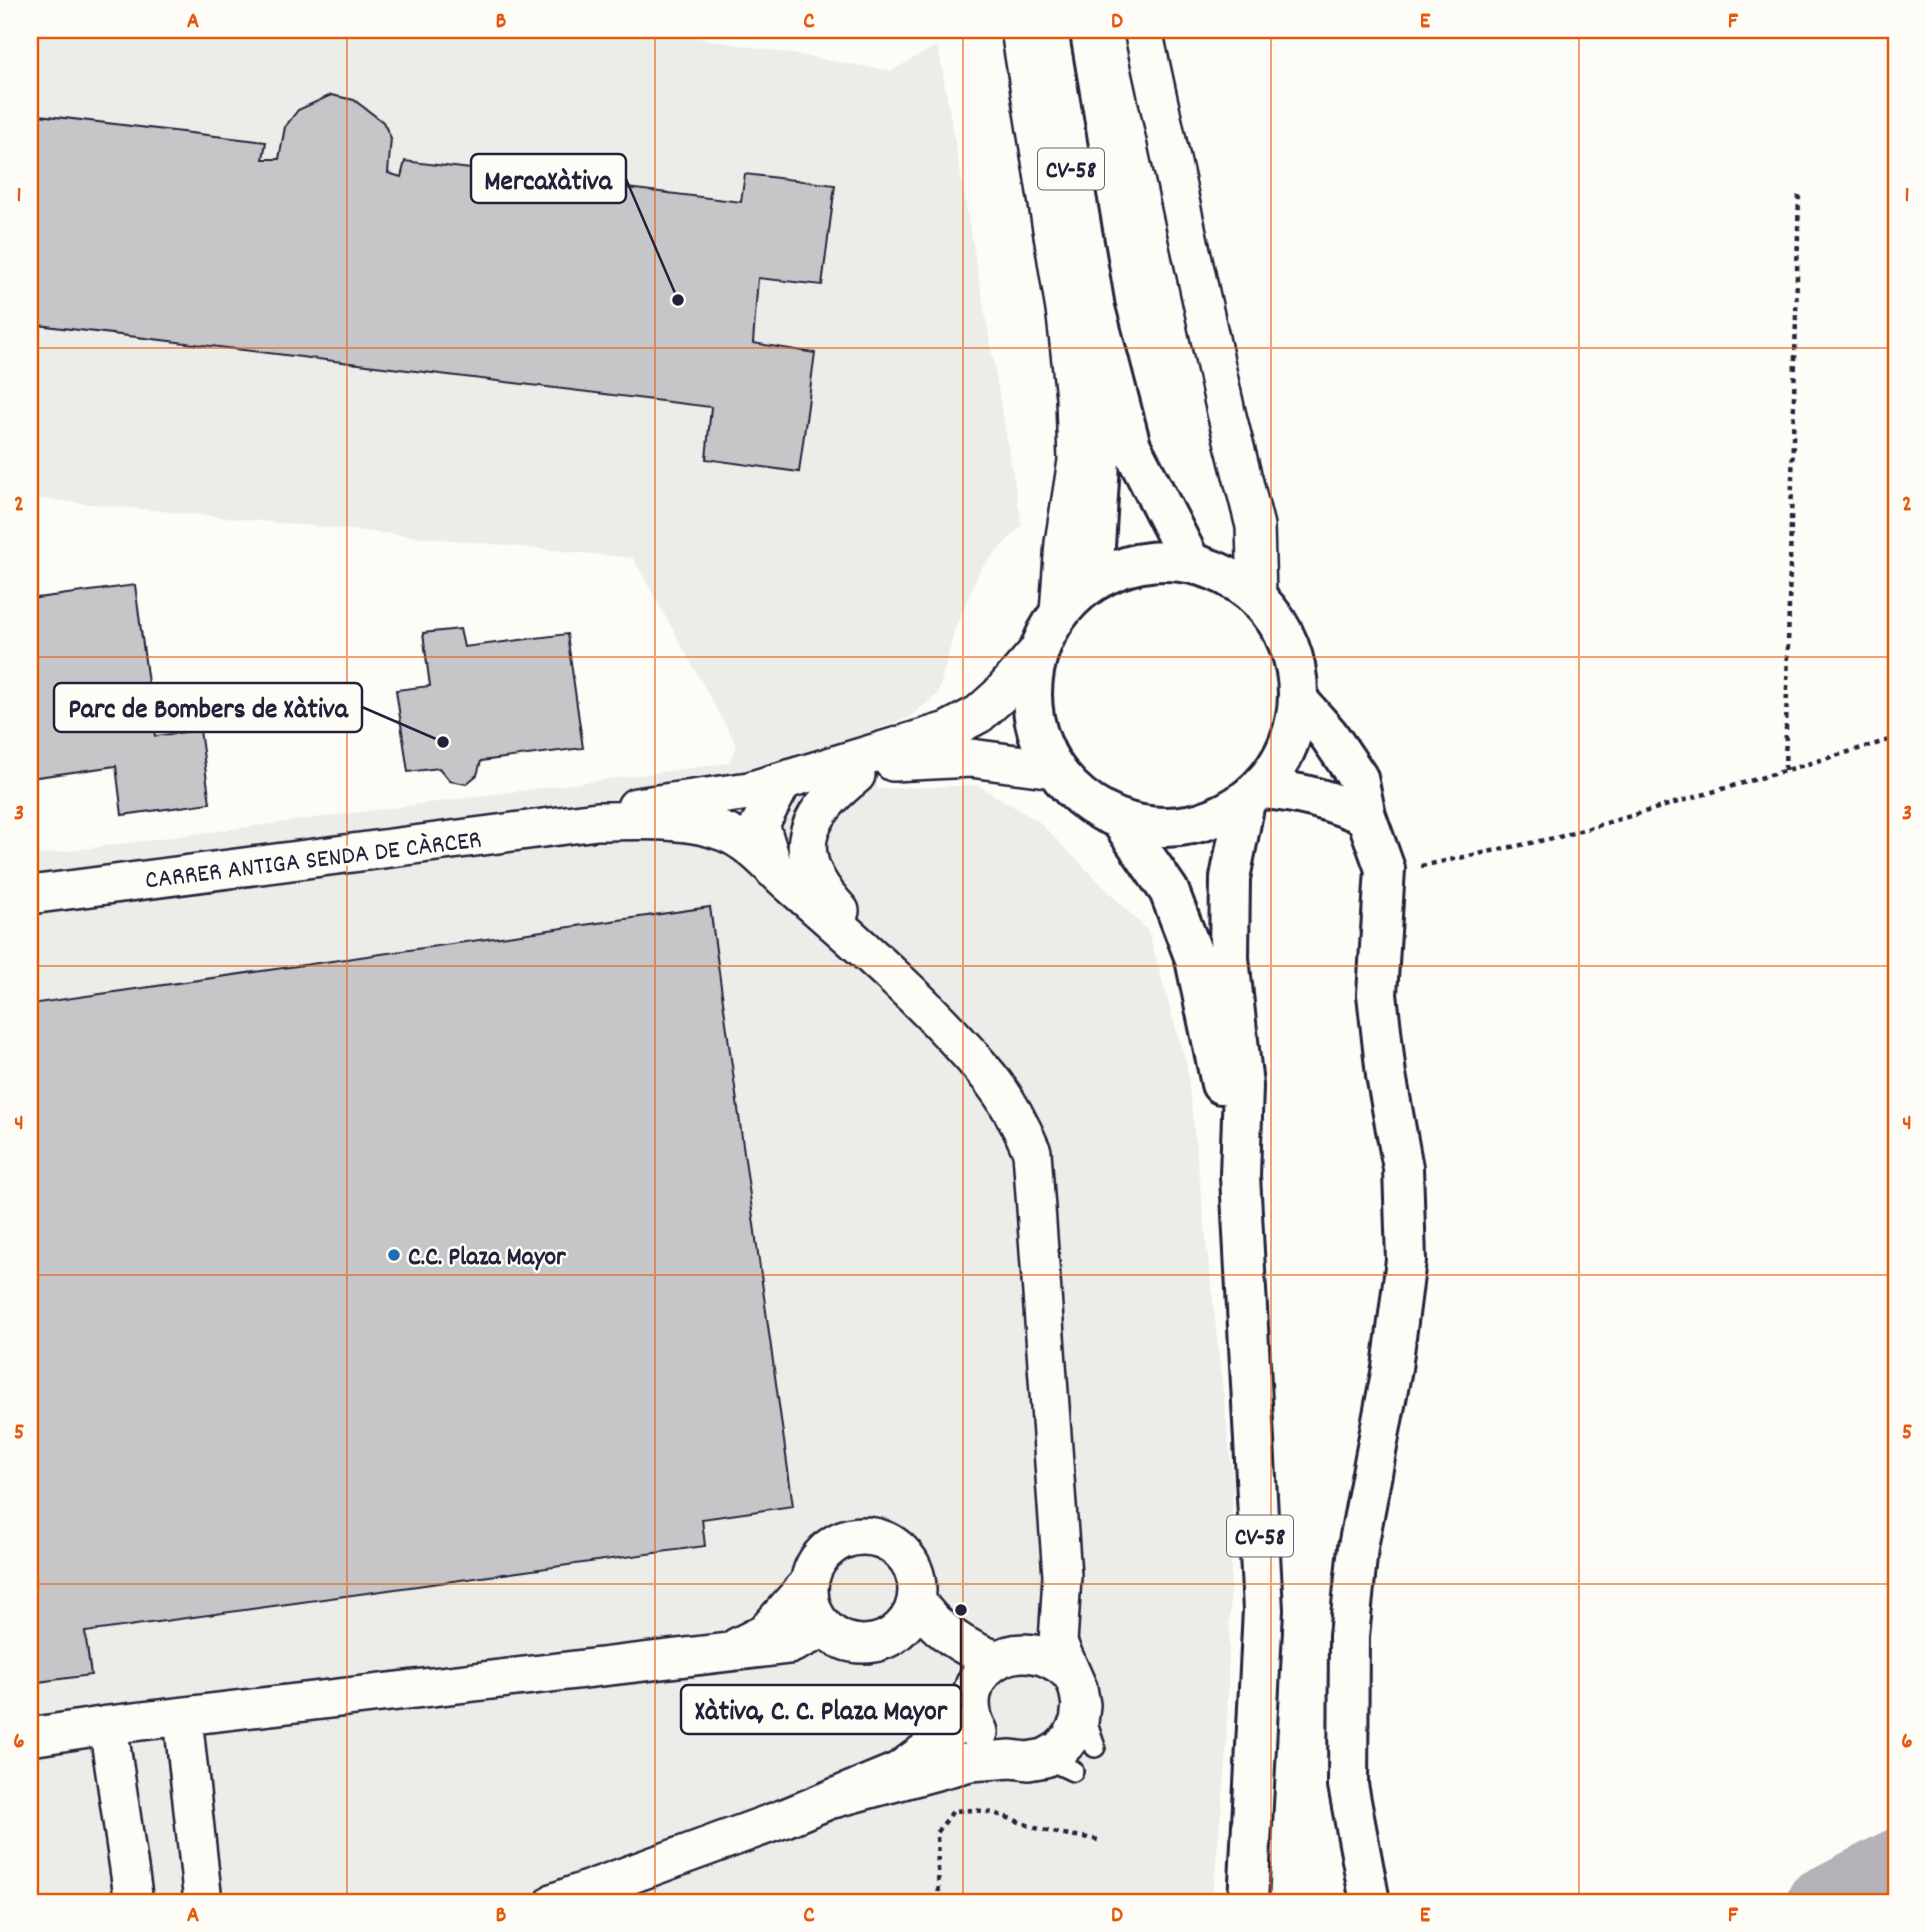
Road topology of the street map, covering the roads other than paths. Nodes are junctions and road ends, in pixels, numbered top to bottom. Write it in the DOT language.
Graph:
graph roads {
  1 [pos="1020,30"];
  2 [pos="1048,30"];
  3 [pos="1143,30"];
  4 [pos="1095,308"];
  5 [pos="1191,563"];
  6 [pos="1093,581"];
  7 [pos="1257,597"];
  8 [pos="1059,612"];
  9 [pos="1038,651"];
  10 [pos="1299,701"];
  11 [pos="1054,769"];
  12 [pos="856,775"];
  13 [pos="778,792"];
  14 [pos="1252,795"];
  15 [pos="1366,816"];
  16 [pos="597,821"];
  17 [pos="659,821"];
  18 [pos="1121,821"];
  19 [pos="774,870"];
  20 [pos="30,895"];
  21 [pos="896,980"];
  22 [pos="1240,1176"];
  23 [pos="809,1584"];
  24 [pos="1059,1598"];
  25 [pos="916,1600"];
  26 [pos="825,1628"];
  27 [pos="898,1632"];
  28 [pos="726,1652"];
  29 [pos="1010,1656"];
  30 [pos="1075,1689"];
  31 [pos="973,1698"];
  32 [pos="183,1718"];
  33 [pos="108,1725"];
  34 [pos="30,1737"];
  35 [pos="1096,1747"];
  36 [pos="1043,1763"];
  37 [pos="833,1799"];
  38 [pos="1249,1899"];
  39 [pos="134,1902"];
  40 [pos="155,1902"];
  41 [pos="188,1902"];
  42 [pos="203,1902"];
  43 [pos="555,1902"];
  44 [pos="1370,1902"];
  1 -- 8 [label="street"];
  2 -- 4 [label="main road, CV-58"];
  3 -- 7 [label="street"];
  4 -- 5 [label="main road, CV-58"];
  4 -- 6 [label="main road, CV-58"];
  5 -- 6 [label="main road, CV-58"];
  5 -- 7 [label="main road, CV-58"];
  6 -- 8 [label="main road, CV-58"];
  7 -- 10 [label="main road, CV-58"];
  8 -- 9 [label="main road, CV-58"];
  9 -- 11 [label="main road, CV-58"];
  9 -- 13 [label="street"];
  10 -- 14 [label="main road, CV-58"];
  10 -- 15 [label="main road"];
  11 -- 12 [label="street"];
  11 -- 18 [label="main road, CV-58"];
  12 -- 13 [label="street"];
  12 -- 21 [label="street"];
  13 -- 16 [label="street"];
  13 -- 17 [label="street"];
  13 -- 19 [label="street"];
  14 -- 15 [label="main road"];
  14 -- 18 [label="main road, CV-58"];
  14 -- 22 [label="main road, CV-58"];
  15 -- 44 [label="main road"];
  16 -- 17 [label="street"];
  16 -- 20 [label="street, CARRER ANTIGA SENDA DE CÀRCER"];
  17 -- 19 [label="street"];
  18 -- 22 [label="main road, CV-58"];
  19 -- 21 [label="street"];
  21 -- 24 [label="street"];
  22 -- 38 [label="main road, CV-58"];
  23 -- 25 [label="street"];
  23 -- 26 [label="street"];
  23 -- 28 [label="street"];
  24 -- 29 [label="street"];
  24 -- 30 [label="street"];
  25 -- 27 [label="street"];
  25 -- 29 [label="street"];
  26 -- 27 [label="street"];
  26 -- 28 [label="street"];
  27 -- 31 [label="street"];
  28 -- 32 [label="street"];
  29 -- 30 [label="street"];
  29 -- 31 [label="street"];
  30 -- 35 [label="lane"];
  30 -- 36 [label="street"];
  31 -- 36 [label="street"];
  31 -- 37 [label="street"];
  32 -- 33 [label="street"];
  32 -- 42 [label="street"];
  33 -- 34 [label="street"];
  33 -- 39 [label="street"];
  36 -- 37 [label="street"];
  37 -- 43 [label="street"];
  40 -- 41 [label="street"];
}
